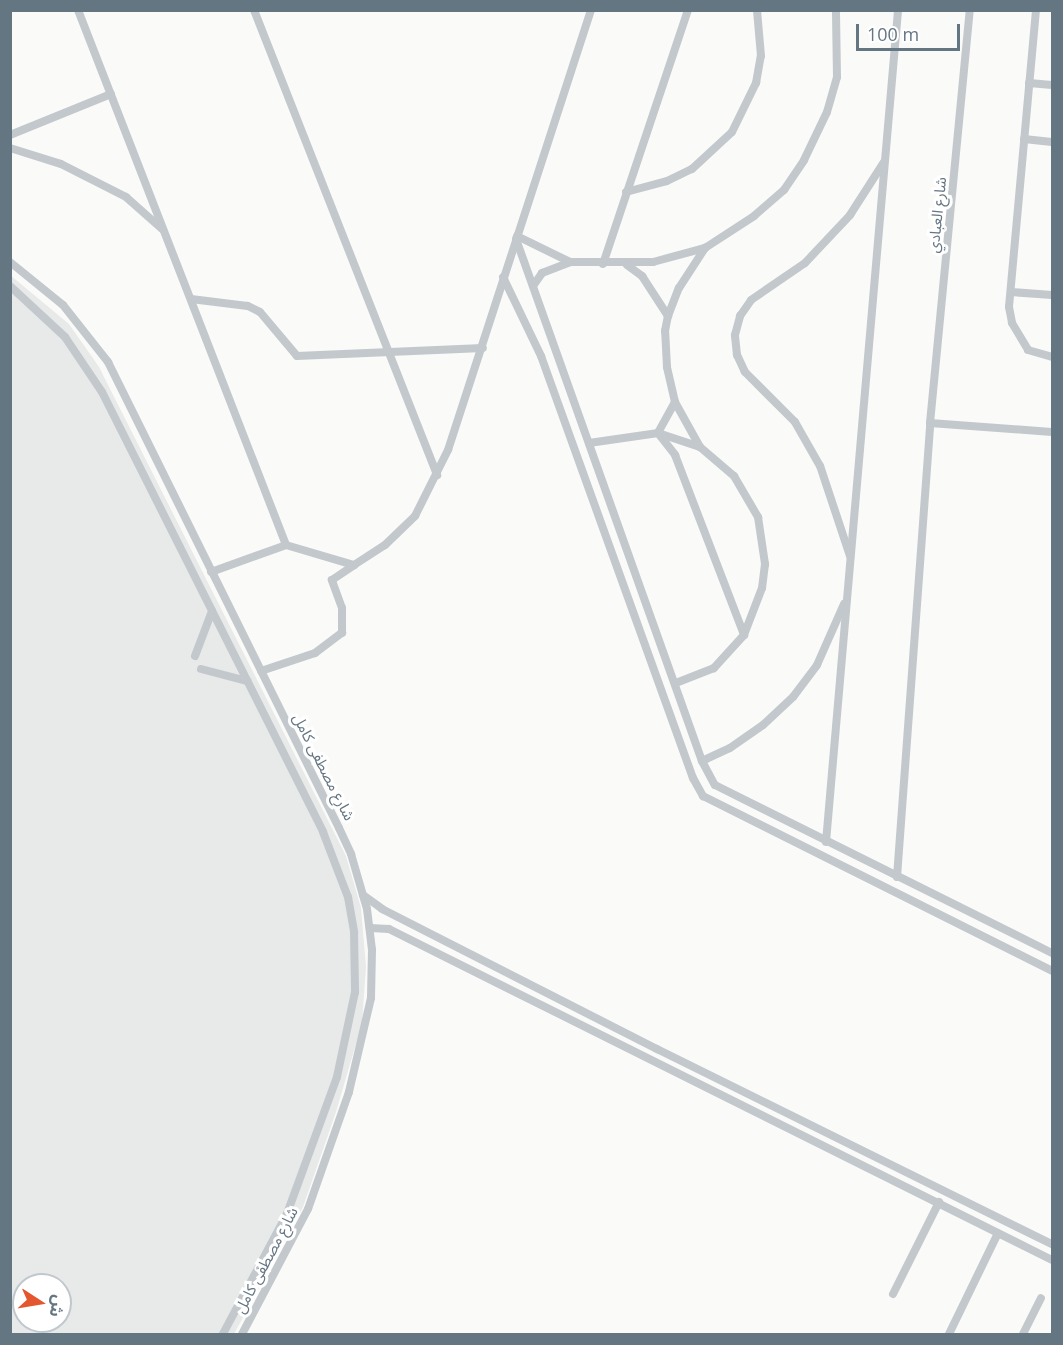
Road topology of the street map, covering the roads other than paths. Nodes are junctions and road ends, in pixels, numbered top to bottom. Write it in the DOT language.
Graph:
graph roads {
  1 [pos="78,10"];
  2 [pos="254,10"];
  3 [pos="591,10"];
  4 [pos="688,10"];
  5 [pos="757,10"];
  6 [pos="836,10"];
  7 [pos="898,10"];
  8 [pos="970,10"];
  9 [pos="1036,10"];
  10 [pos="1029,83"];
  11 [pos="1053,85"];
  12 [pos="111,94"];
  13 [pos="10,135"];
  14 [pos="1024,139"];
  15 [pos="1053,142"];
  16 [pos="10,148"];
  17 [pos="886,160"];
  18 [pos="626,192"];
  19 [pos="164,231"];
  20 [pos="516,238"];
  21 [pos="705,248"];
  22 [pos="10,262"];
  23 [pos="570,262"];
  24 [pos="603,264"];
  25 [pos="627,265"];
  26 [pos="503,277"];
  27 [pos="10,286"];
  28 [pos="533,286"];
  29 [pos="1011,292"];
  30 [pos="1053,296"];
  31 [pos="191,299"];
  32 [pos="668,316"];
  33 [pos="483,348"];
  34 [pos="389,350"];
  35 [pos="1053,357"];
  36 [pos="675,402"];
  37 [pos="930,423"];
  38 [pos="1053,432"];
  39 [pos="658,433"];
  40 [pos="589,443"];
  41 [pos="700,447"];
  42 [pos="437,475"];
  43 [pos="286,545"];
  44 [pos="851,559"];
  45 [pos="354,565"];
  46 [pos="211,572"];
  47 [pos="848,590"];
  48 [pos="212,611"];
  49 [pos="242,633"];
  50 [pos="744,635"];
  51 [pos="227,641"];
  52 [pos="248,645"];
  53 [pos="233,653"];
  54 [pos="195,656"];
  55 [pos="201,669"];
  56 [pos="261,671"];
  57 [pos="247,681"];
  58 [pos="676,683"];
  59 [pos="702,761"];
  60 [pos="826,842"];
  61 [pos="897,877"];
  62 [pos="363,895"];
  63 [pos="369,928"];
  64 [pos="1053,953"];
  65 [pos="1053,971"];
  66 [pos="331,1096"];
  67 [pos="346,1101"];
  68 [pos="939,1202"];
  69 [pos="998,1233"];
  70 [pos="1053,1244"];
  71 [pos="1053,1260"];
  72 [pos="893,1294"];
  73 [pos="1041,1298"];
  74 [pos="223,1335"];
  75 [pos="242,1335"];
  76 [pos="950,1335"];
  77 [pos="1023,1335"];
  1 -- 12 [label="street"];
  2 -- 34 [label="street"];
  3 -- 20 [label="street"];
  4 -- 18 [label="street"];
  5 -- 18 [label="street"];
  6 -- 21 [label="street"];
  7 -- 17 [label="street"];
  8 -- 37 [label="street, شارع العبادي"];
  9 -- 10 [label="street"];
  10 -- 11 [label="street"];
  10 -- 14 [label="street"];
  12 -- 13 [label="street"];
  12 -- 19 [label="street"];
  14 -- 15 [label="street"];
  14 -- 29 [label="street"];
  16 -- 19 [label="street"];
  17 -- 44 [label="street"];
  17 -- 44 [label="street"];
  18 -- 24 [label="street"];
  19 -- 31 [label="street"];
  20 -- 23 [label="street"];
  20 -- 26 [label="street"];
  20 -- 28 [label="street"];
  21 -- 25 [label="street"];
  21 -- 32 [label="street"];
  22 -- 46 [label="street, شارع مصطفى كامل"];
  23 -- 24 [label="street"];
  23 -- 28 [label="street"];
  24 -- 25 [label="street"];
  25 -- 32 [label="street"];
  26 -- 33 [label="street"];
  26 -- 65 [label="street"];
  27 -- 48 [label="street, شارع مصطفى كامل"];
  28 -- 40 [label="street"];
  29 -- 30 [label="street"];
  29 -- 35 [label="street"];
  31 -- 34 [label="street"];
  31 -- 43 [label="street"];
  32 -- 36 [label="street"];
  33 -- 34 [label="street"];
  33 -- 42 [label="street"];
  34 -- 42 [label="street"];
  36 -- 39 [label="street"];
  36 -- 41 [label="street"];
  37 -- 38 [label="street"];
  37 -- 61 [label="street, شارع العبادي"];
  39 -- 40 [label="street"];
  39 -- 41 [label="street"];
  39 -- 50 [label="street"];
  40 -- 58 [label="street"];
  41 -- 50 [label="street"];
  42 -- 45 [label="street"];
  43 -- 45 [label="street"];
  43 -- 46 [label="street"];
  44 -- 47 [label="street"];
  45 -- 56 [label="street"];
  46 -- 49 [label="street, شارع مصطفى كامل"];
  47 -- 59 [label="street"];
  47 -- 60 [label="street"];
  48 -- 51 [label="street, شارع مصطفى كامل"];
  48 -- 54 [label="street"];
  49 -- 51 [label="street"];
  49 -- 52 [label="street, شارع مصطفى كامل"];
  50 -- 58 [label="street"];
  51 -- 53 [label="street, شارع مصطفى كامل"];
  52 -- 53 [label="street"];
  52 -- 56 [label="street, شارع مصطفى كامل"];
  53 -- 57 [label="street, شارع مصطفى كامل"];
  55 -- 57 [label="street"];
  56 -- 62 [label="street, شارع مصطفى كامل"];
  57 -- 66 [label="street, شارع مصطفى كامل"];
  58 -- 59 [label="street"];
  59 -- 60 [label="street"];
  60 -- 61 [label="street"];
  61 -- 64 [label="street"];
  62 -- 63 [label="street, شارع مصطفى كامل"];
  62 -- 70 [label="street"];
  63 -- 67 [label="street, شارع مصطفى كامل"];
  63 -- 68 [label="street"];
  66 -- 67 [label="street"];
  66 -- 74 [label="street, شارع مصطفى كامل"];
  67 -- 75 [label="street, شارع مصطفى كامل"];
  68 -- 69 [label="street"];
  68 -- 72 [label="street"];
  69 -- 71 [label="street"];
  69 -- 76 [label="street"];
  73 -- 77 [label="street"];
}
